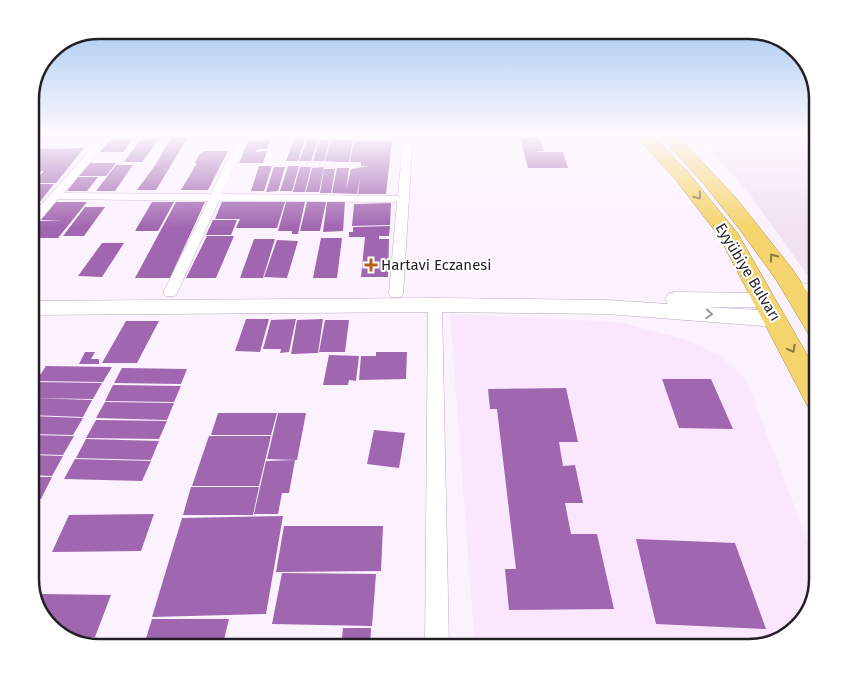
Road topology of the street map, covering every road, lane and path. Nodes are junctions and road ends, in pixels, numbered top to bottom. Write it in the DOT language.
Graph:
graph roads {
  1 [pos="81,166"];
  2 [pos="230,166"];
  3 [pos="406,166"];
  4 [pos="672,166"];
  5 [pos="698,166"];
  6 [pos="54,196"];
  7 [pos="216,197"];
  8 [pos="403,199"];
  9 [pos="39,214"];
  10 [pos="795,288"];
  11 [pos="809,289"];
  12 [pos="170,293"];
  13 [pos="396,294"];
  14 [pos="39,295"];
  15 [pos="764,300"];
  16 [pos="435,305"];
  17 [pos="39,308"];
  18 [pos="809,312"];
  19 [pos="776,319"];
  20 [pos="809,382"];
  21 [pos="437,639"];
  1 -- 6 [label="street"];
  2 -- 7 [label="street"];
  3 -- 8 [label="street"];
  4 -- 15 [label="highway, Eyyübiye Bulvarı, one-way"];
  10 -- 5 [label="highway, Eyyübiye Bulvarı, one-way"];
  6 -- 7 [label="street"];
  6 -- 9 [label="street"];
  7 -- 8 [label="street"];
  7 -- 12 [label="street"];
  8 -- 13 [label="street"];
  10 -- 11 [label="street"];
  10 -- 18 [label="highway, Eyyübiye Bulvarı"];
  12 -- 13 [label="main road"];
  12 -- 14 [label="main road"];
  13 -- 15 [label="main road"];
  15 -- 19 [label="highway, Eyyübiye Bulvarı"];
  16 -- 17 [label="main road"];
  16 -- 19 [label="main road, one-way"];
  16 -- 21 [label="street"];
  19 -- 20 [label="highway, Eyyübiye Bulvarı, one-way"];
}
